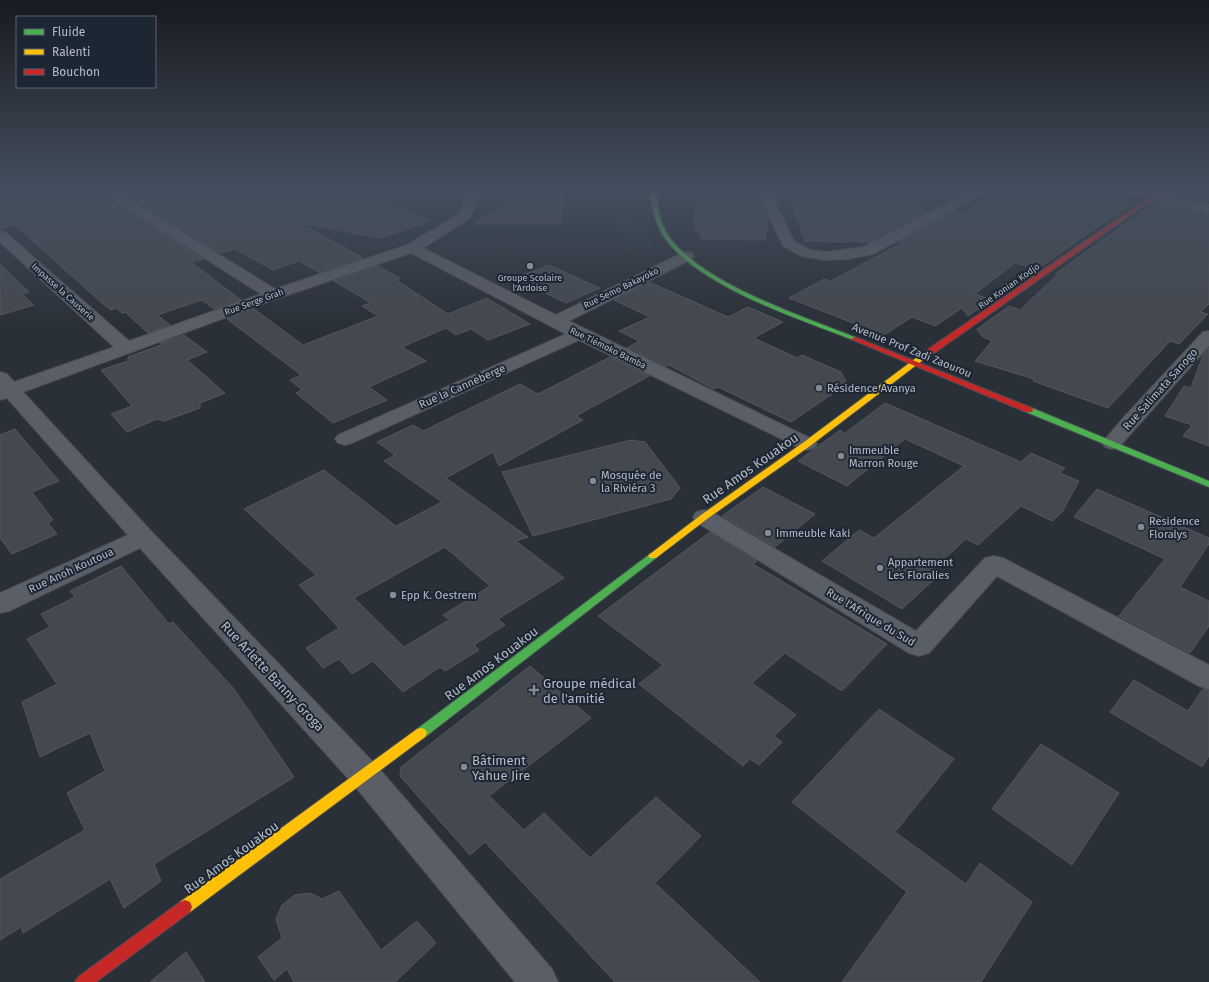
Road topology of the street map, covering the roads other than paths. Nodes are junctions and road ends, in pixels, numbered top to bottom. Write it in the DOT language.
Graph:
graph roads {
  1 [pos="176,234"];
  2 [pos="436,234"];
  3 [pos="667,234"];
  4 [pos="784,234"];
  5 [pos="900,234"];
  6 [pos="1100,234"];
  7 [pos="0,235"];
  8 [pos="412,248"];
  9 [pos="687,256"];
  10 [pos="273,295"];
  11 [pos="556,321"];
  12 [pos="579,334"];
  13 [pos="1209,336"];
  14 [pos="126,348"];
  15 [pos="914,364"];
  16 [pos="4,387"];
  17 [pos="345,439"];
  18 [pos="807,444"];
  19 [pos="1112,444"];
  20 [pos="1209,484"];
  21 [pos="704,517"];
  22 [pos="143,537"];
  23 [pos="0,604"];
  24 [pos="1209,678"];
  25 [pos="365,774"];
  26 [pos="83,982"];
  27 [pos="538,982"];
  1 -- 10 [label="street"];
  2 -- 8 [label="street, Rue Serge Grah"];
  3 -- 9 [label="street, Avenue Prof Zadi Zaourou"];
  4 -- 5 [label="street"];
  6 -- 15 [label="street, Rue Konian Kodjo"];
  7 -- 14 [label="street, Impasse la Causerie"];
  8 -- 10 [label="street, Rue Serge Grah"];
  8 -- 11 [label="street, Rue Tiémoko Bamba"];
  9 -- 11 [label="street, Rue Semo Bakayoko"];
  9 -- 15 [label="street, Avenue Prof Zadi Zaourou"];
  10 -- 14 [label="street, Rue Serge Grah"];
  11 -- 12 [label="street, Rue Tiémoko Bamba"];
  12 -- 17 [label="street, Rue la Canneberge"];
  12 -- 18 [label="street, Rue Tiémoko Bamba"];
  13 -- 19 [label="street, Rue Salimata Sanogo"];
  14 -- 16 [label="street, Rue Serge Grah"];
  15 -- 18 [label="street, Rue Amos Kouakou"];
  15 -- 19 [label="street, Avenue Prof Zadi Zaourou"];
  16 -- 22 [label="street, Rue Arlette Banny-Groga"];
  18 -- 21 [label="street, Rue Amos Kouakou"];
  19 -- 20 [label="street, Avenue Prof Zadi Zaourou"];
  21 -- 24 [label="street, Rue l'Afrique du Sud"];
  21 -- 25 [label="street, Rue Amos Kouakou"];
  22 -- 23 [label="street, Rue Anoh Koutoua"];
  22 -- 25 [label="street, Rue Arlette Banny-Groga"];
  25 -- 26 [label="street, Rue Amos Kouakou"];
  25 -- 27 [label="street, Rue Arlette Banny-Groga"];
}
